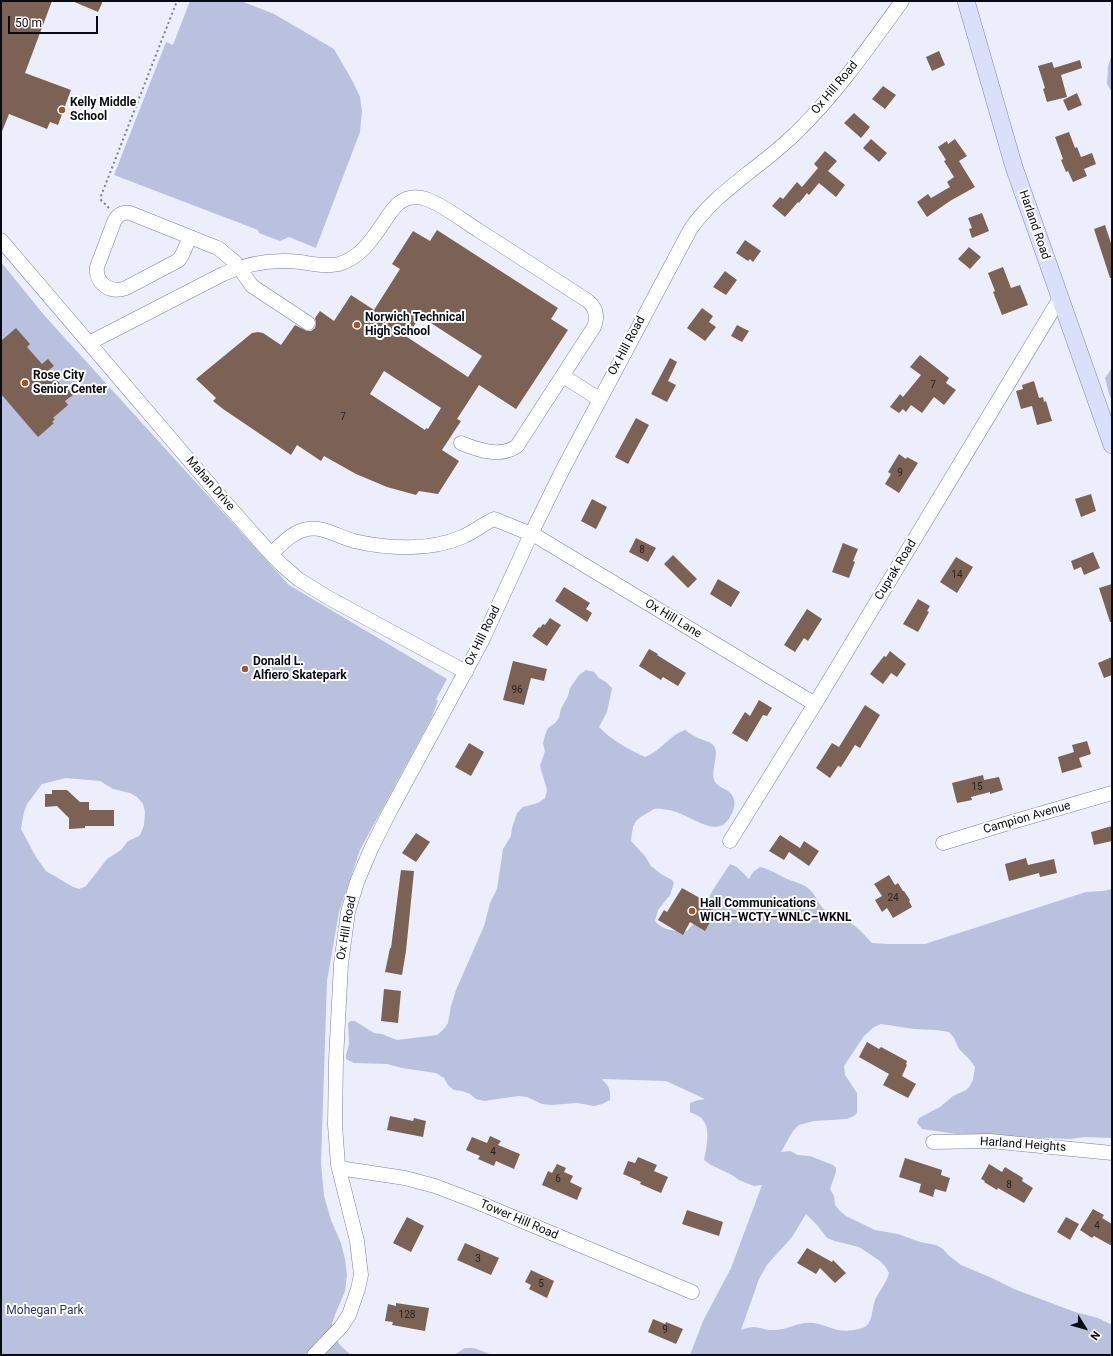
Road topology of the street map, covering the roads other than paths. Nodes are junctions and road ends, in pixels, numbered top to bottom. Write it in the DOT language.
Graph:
graph roads {
  1 [pos="902,1"];
  2 [pos="966,1"];
  3 [pos="190,237"];
  4 [pos="1,240"];
  5 [pos="239,267"];
  6 [pos="1060,298"];
  7 [pos="308,322"];
  8 [pos="89,343"];
  9 [pos="563,376"];
  10 [pos="599,399"];
  11 [pos="461,443"];
  12 [pos="1112,445"];
  13 [pos="531,534"];
  14 [pos="271,554"];
  15 [pos="466,672"];
  16 [pos="815,704"];
  17 [pos="1112,793"];
  18 [pos="730,841"];
  19 [pos="943,843"];
  20 [pos="933,1142"];
  21 [pos="1112,1153"];
  22 [pos="339,1168"];
  23 [pos="692,1292"];
  24 [pos="314,1355"];
  1 -- 10 [label="street, Ox Hill Road"];
  2 -- 6 [label="main road, Harland Road"];
  3 -- 3 [label="street"];
  3 -- 5 [label="street"];
  4 -- 8 [label="street, Mahan Drive"];
  5 -- 7 [label="street"];
  5 -- 8 [label="street"];
  5 -- 9 [label="street"];
  6 -- 12 [label="main road, Harland Road"];
  6 -- 16 [label="street, Cuprak Road"];
  8 -- 14 [label="street, Mahan Drive"];
  9 -- 10 [label="street"];
  9 -- 11 [label="street"];
  10 -- 13 [label="street, Ox Hill Road"];
  13 -- 14 [label="street, Ox Hill Lane"];
  13 -- 15 [label="street, Ox Hill Road"];
  13 -- 16 [label="street, Ox Hill Lane"];
  14 -- 15 [label="street, Mahan Drive"];
  15 -- 22 [label="street, Ox Hill Road"];
  16 -- 18 [label="street, Cuprak Road"];
  17 -- 19 [label="street, Campion Avenue"];
  20 -- 21 [label="street, Harland Heights"];
  22 -- 23 [label="street, Tower Hill Road"];
  22 -- 24 [label="street, Ox Hill Road"];
}
